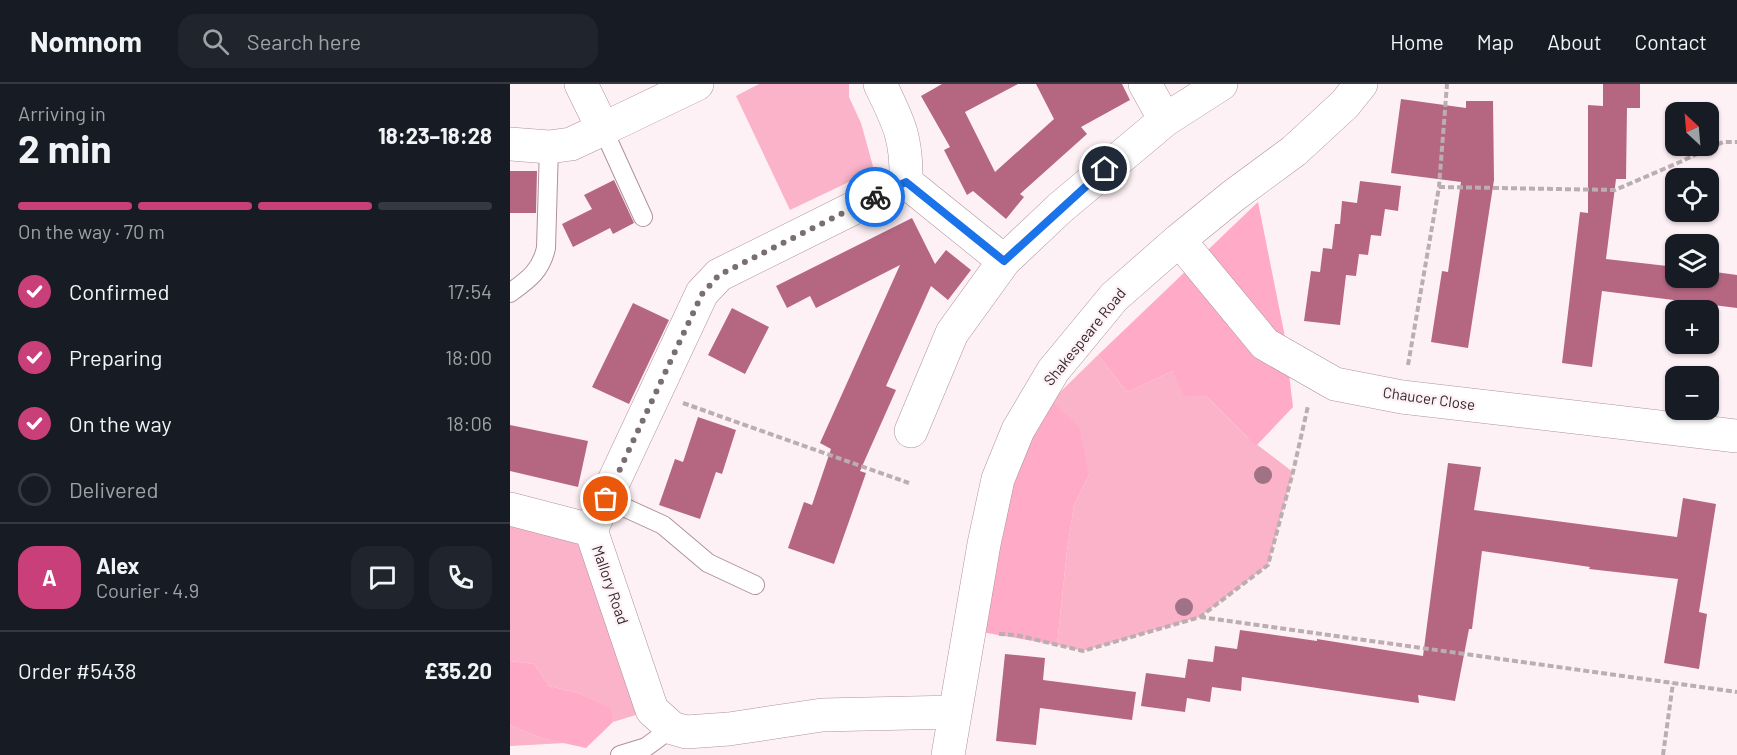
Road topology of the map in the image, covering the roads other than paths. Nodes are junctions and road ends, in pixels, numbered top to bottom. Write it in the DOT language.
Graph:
graph roads {
  1 [pos="581,84"];
  2 [pos="697,84"];
  3 [pos="881,84"];
  4 [pos="1145,84"];
  5 [pos="1221,84"];
  6 [pos="1361,84"];
  7 [pos="1165,120"];
  8 [pos="603,129"];
  9 [pos="510,144"];
  10 [pos="549,147"];
  11 [pos="906,182"];
  12 [pos="643,218"];
  13 [pos="1179,240"];
  14 [pos="1004,261"];
  15 [pos="510,292"];
  16 [pos="911,431"];
  17 [pos="1737,436"];
  18 [pos="606,499"];
  19 [pos="510,509"];
  20 [pos="591,530"];
  21 [pos="755,585"];
  22 [pos="955,712"];
  23 [pos="672,728"];
  24 [pos="620,755"];
  25 [pos="948,755"];
  1 -- 8 [label="street"];
  2 -- 8 [label="street"];
  3 -- 11 [label="street"];
  4 -- 7 [label="street"];
  5 -- 7 [label="street"];
  6 -- 13 [label="street, Shakespeare Road"];
  7 -- 14 [label="street"];
  8 -- 10 [label="street"];
  8 -- 12 [label="lane"];
  9 -- 10 [label="street"];
  10 -- 15 [label="lane"];
  11 -- 14 [label="street"];
  11 -- 18 [label="street, Mallory Road"];
  13 -- 17 [label="street, Chaucer Close"];
  13 -- 22 [label="street, Shakespeare Road"];
  14 -- 16 [label="street"];
  18 -- 20 [label="street, Mallory Road"];
  18 -- 21 [label="lane"];
  19 -- 20 [label="street"];
  20 -- 23 [label="street, Mallory Road"];
  22 -- 23 [label="street"];
  22 -- 25 [label="street, Shakespeare Road"];
  23 -- 24 [label="lane"];
}
